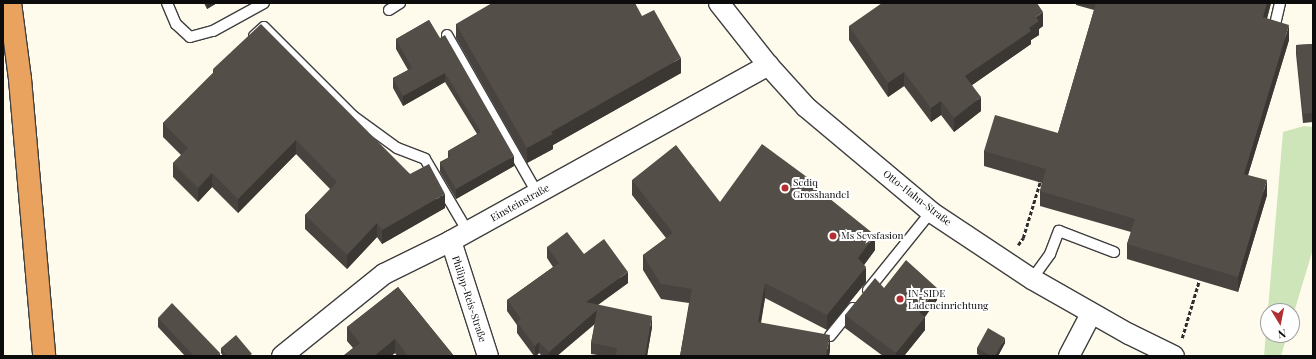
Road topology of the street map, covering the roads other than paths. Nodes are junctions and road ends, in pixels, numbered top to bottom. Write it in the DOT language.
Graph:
graph roads {
  1 [pos="10,3"];
  2 [pos="167,3"];
  3 [pos="264,3"];
  4 [pos="400,3"];
  5 [pos="719,3"];
  6 [pos="1280,3"];
  7 [pos="389,10"];
  8 [pos="1274,29"];
  9 [pos="447,35"];
  10 [pos="247,41"];
  11 [pos="768,65"];
  12 [pos="537,193"];
  13 [pos="931,212"];
  14 [pos="468,232"];
  15 [pos="451,241"];
  16 [pos="1114,252"];
  17 [pos="1032,279"];
  18 [pos="1091,314"];
  19 [pos="830,336"];
  20 [pos="1178,349"];
  21 [pos="44,356"];
  22 [pos="282,356"];
  23 [pos="488,356"];
  24 [pos="1069,356"];
  1 -- 21 [label="highway"];
  2 -- 3 [label="lane"];
  4 -- 7 [label="lane"];
  5 -- 11 [label="street, Otto-Hahn-Straße"];
  6 -- 8 [label="lane"];
  9 -- 12 [label="lane"];
  10 -- 14 [label="lane"];
  11 -- 12 [label="street, Einsteinstraße"];
  11 -- 13 [label="street, Otto-Hahn-Straße"];
  12 -- 14 [label="street, Einsteinstraße"];
  13 -- 17 [label="street, Otto-Hahn-Straße"];
  13 -- 19 [label="lane"];
  14 -- 15 [label="street, Einsteinstraße"];
  15 -- 22 [label="street, Einsteinstraße"];
  15 -- 23 [label="street, Philipp-Reis-Straße"];
  16 -- 17 [label="lane"];
  17 -- 18 [label="street, Otto-Hahn-Straße"];
  18 -- 20 [label="street, Otto-Hahn-Straße"];
  18 -- 24 [label="street"];
}
